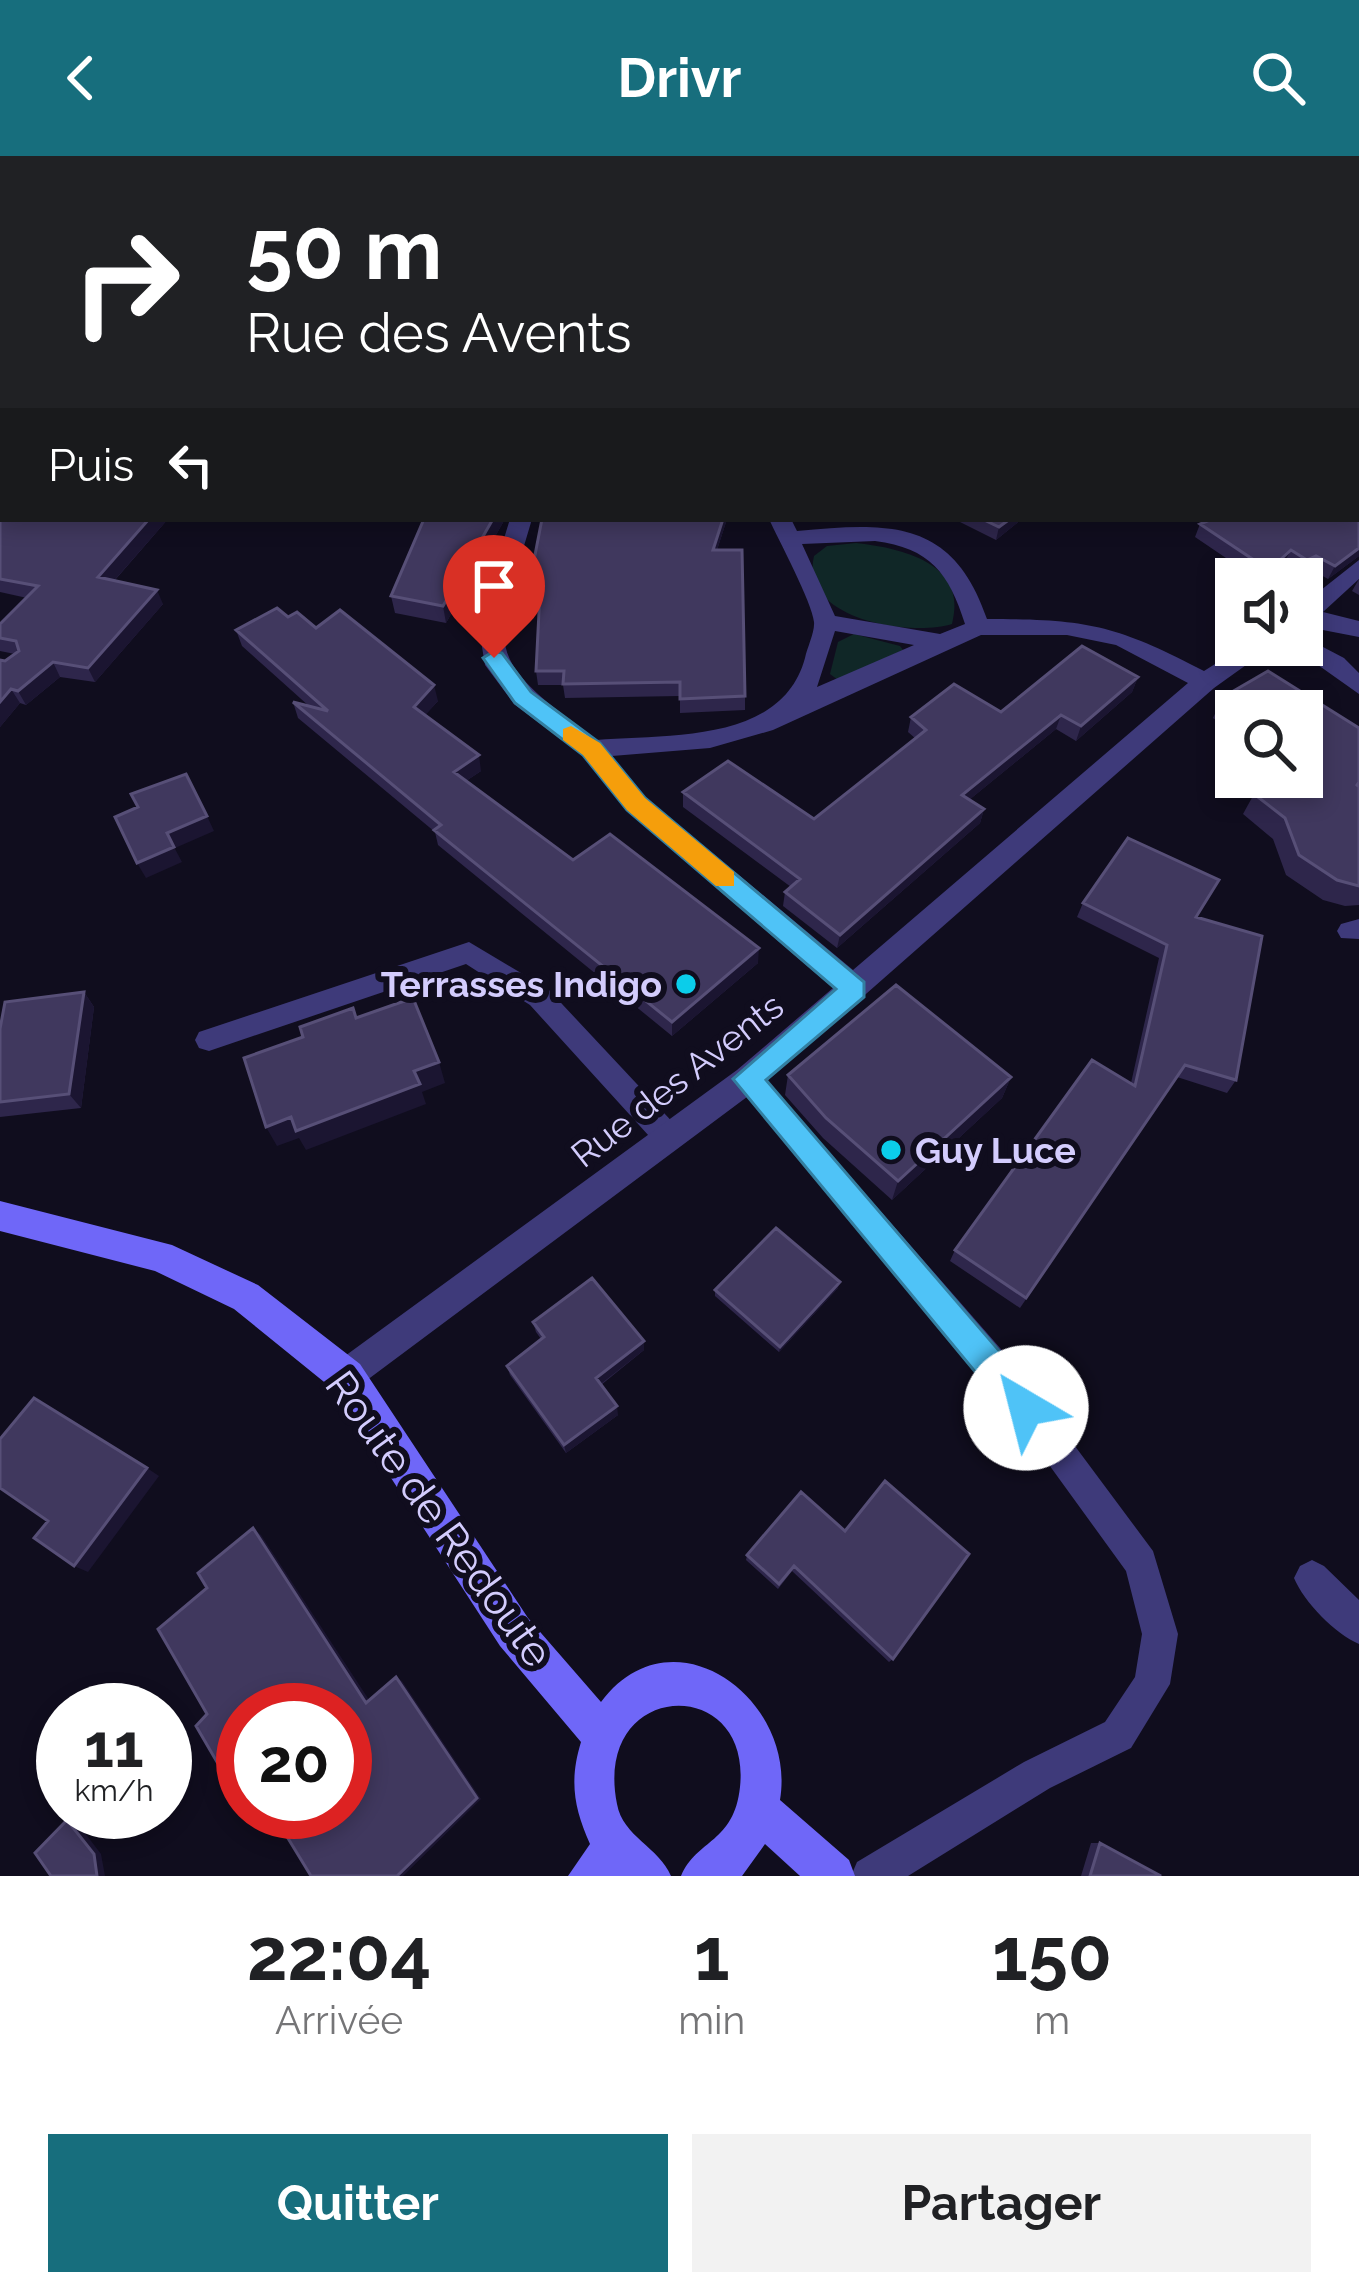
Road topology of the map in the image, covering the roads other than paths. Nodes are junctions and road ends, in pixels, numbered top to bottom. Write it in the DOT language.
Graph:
graph roads {
  1 [pos="520,522"];
  2 [pos="784,529"];
  3 [pos="1359,567"];
  4 [pos="1323,599"];
  5 [pos="1323,620"];
  6 [pos="826,622"];
  7 [pos="978,627"];
  8 [pos="1359,629"];
  9 [pos="939,642"];
  10 [pos="1323,655"];
  11 [pos="1230,666"];
  12 [pos="1205,682"];
  13 [pos="1359,686"];
  14 [pos="794,707"];
  15 [pos="591,749"];
  16 [pos="855,989"];
  17 [pos="209,1040"];
  18 [pos="748,1079"];
  19 [pos="669,1138"];
  20 [pos="0,1216"];
  21 [pos="347,1377"];
  22 [pos="1312,1578"];
  23 [pos="1359,1626"];
  24 [pos="602,1734"];
  25 [pos="758,1809"];
  26 [pos="618,1867"];
  27 [pos="704,1876"];
  28 [pos="833,1876"];
  29 [pos="871,1876"];
  1 -- 15 [label="street"];
  2 -- 6 [label="street"];
  2 -- 7 [label="street"];
  3 -- 4 [label="street"];
  5 -- 8 [label="street"];
  6 -- 9 [label="street"];
  6 -- 14 [label="street"];
  7 -- 9 [label="street"];
  7 -- 12 [label="street"];
  9 -- 14 [label="street"];
  10 -- 13 [label="lane"];
  11 -- 12 [label="street, Rue des Avents"];
  12 -- 16 [label="street, Rue des Avents"];
  14 -- 15 [label="street"];
  15 -- 16 [label="street"];
  16 -- 18 [label="street, Rue des Avents"];
  17 -- 19 [label="lane"];
  18 -- 19 [label="street, Rue des Avents"];
  18 -- 29 [label="lane"];
  19 -- 21 [label="street, Rue des Avents"];
  20 -- 21 [label="main road, Route de Redoute"];
  21 -- 24 [label="main road, Route de Redoute"];
  22 -- 23 [label="lane"];
  24 -- 25 [label="main road"];
  24 -- 26 [label="main road"];
  25 -- 27 [label="main road"];
  25 -- 28 [label="main road"];
}
